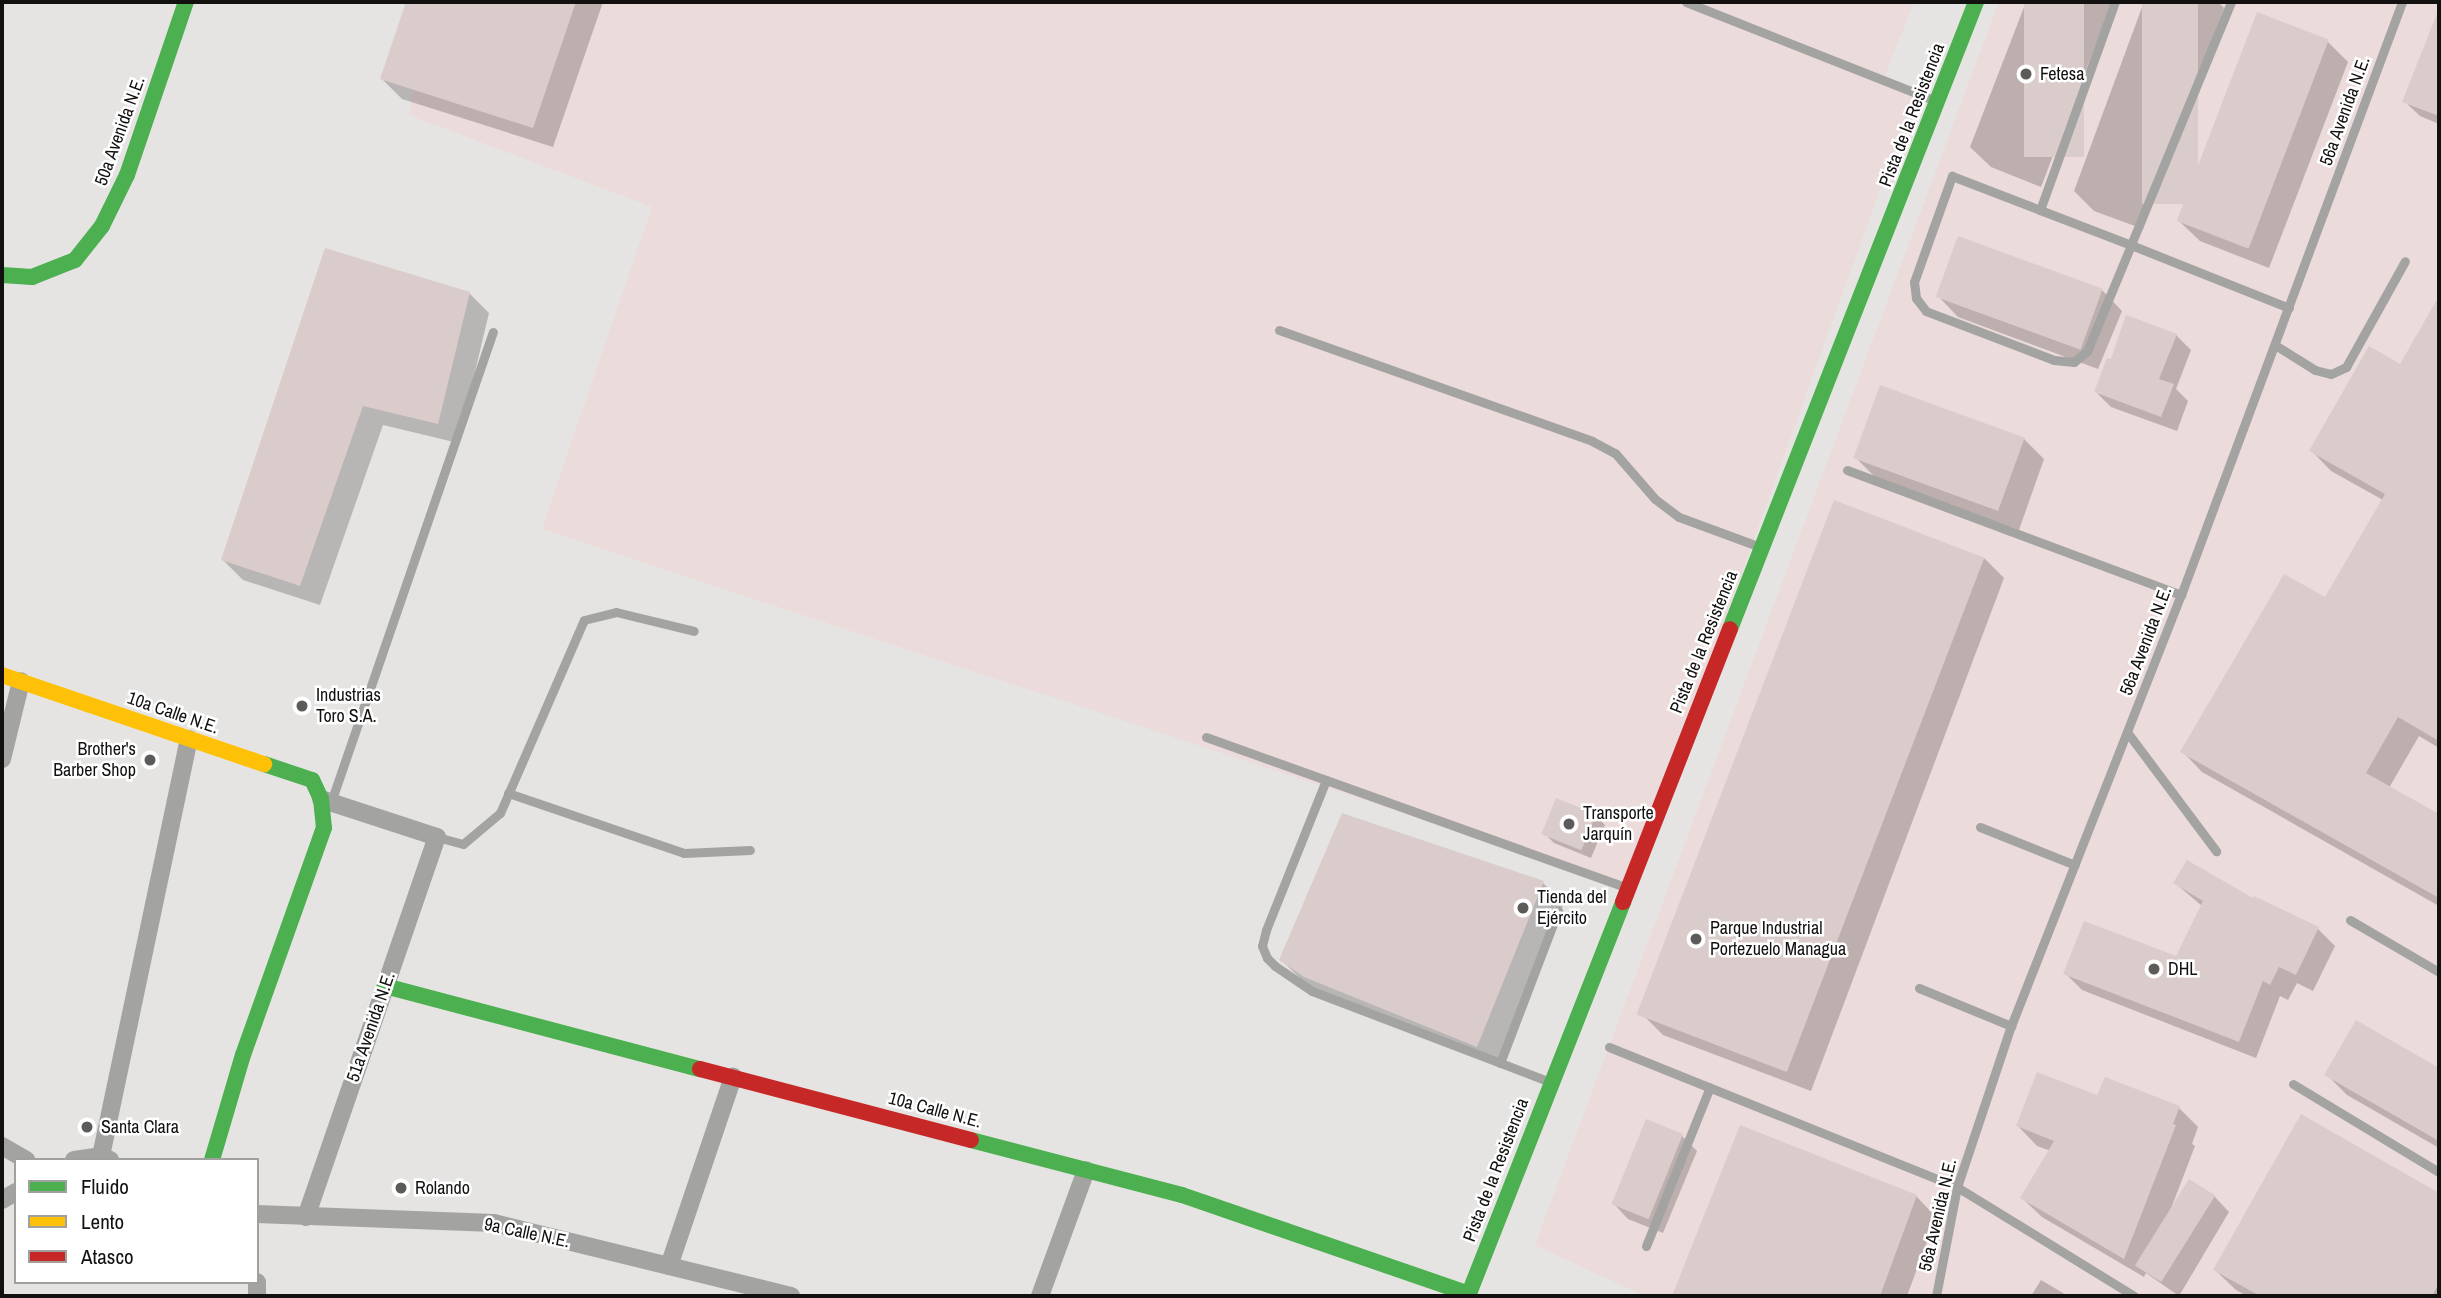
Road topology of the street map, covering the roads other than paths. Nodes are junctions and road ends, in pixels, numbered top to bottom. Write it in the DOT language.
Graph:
graph roads {
  1 [pos="186,2"];
  2 [pos="1686,2"];
  3 [pos="1976,2"];
  4 [pos="2115,2"];
  5 [pos="2231,2"];
  6 [pos="2402,2"];
  7 [pos="1938,101"];
  8 [pos="2040,210"];
  9 [pos="2131,246"];
  10 [pos="2405,261"];
  11 [pos="2,275"];
  12 [pos="2290,308"];
  13 [pos="1279,330"];
  14 [pos="493,332"];
  15 [pos="2275,345"];
  16 [pos="1847,470"];
  17 [pos="1762,548"];
  18 [pos="2181,596"];
  19 [pos="694,632"];
  20 [pos="2,675"];
  21 [pos="21,681"];
  22 [pos="2127,732"];
  23 [pos="1206,737"];
  24 [pos="189,738"];
  25 [pos="2,759"];
  26 [pos="1326,780"];
  27 [pos="508,793"];
  28 [pos="326,800"];
  29 [pos="1980,827"];
  30 [pos="437,837"];
  31 [pos="750,850"];
  32 [pos="2216,850"];
  33 [pos="2075,865"];
  34 [pos="1628,887"];
  35 [pos="1558,911"];
  36 [pos="2350,920"];
  37 [pos="2439,972"];
  38 [pos="385,986"];
  39 [pos="1919,988"];
  40 [pos="2011,1026"];
  41 [pos="1609,1047"];
  42 [pos="1500,1063"];
  43 [pos="733,1077"];
  44 [pos="1551,1082"];
  45 [pos="2293,1084"];
  46 [pos="1710,1087"];
  47 [pos="2,1146"];
  48 [pos="23,1158"];
  49 [pos="105,1158"];
  50 [pos="213,1158"];
  51 [pos="1086,1170"];
  52 [pos="2439,1172"];
  53 [pos="1956,1187"];
  54 [pos="259,1214"];
  55 [pos="306,1217"];
  56 [pos="1646,1246"];
  57 [pos="669,1266"];
  58 [pos="1468,1295"];
  59 [pos="791,1296"];
  60 [pos="1041,1296"];
  61 [pos="1936,1296"];
  62 [pos="2134,1296"];
  1 -- 11 [label="street, 50a Avenida N.E."];
  2 -- 7 [label="lane"];
  3 -- 7 [label="street, Pista de la Resistencia"];
  4 -- 8 [label="lane"];
  5 -- 9 [label="lane"];
  6 -- 12 [label="lane, 56a Avenida N.E."];
  7 -- 17 [label="street, Pista de la Resistencia"];
  8 -- 9 [label="lane"];
  8 -- 9 [label="lane"];
  9 -- 12 [label="lane"];
  10 -- 15 [label="lane"];
  12 -- 15 [label="lane, 56a Avenida N.E."];
  13 -- 17 [label="lane"];
  14 -- 28 [label="lane"];
  15 -- 18 [label="lane, 56a Avenida N.E."];
  16 -- 18 [label="lane"];
  17 -- 34 [label="street, Pista de la Resistencia"];
  18 -- 22 [label="lane, 56a Avenida N.E."];
  19 -- 27 [label="lane"];
  20 -- 21 [label="street, 10a Calle N.E."];
  21 -- 24 [label="street, 10a Calle N.E."];
  21 -- 25 [label="street"];
  22 -- 32 [label="lane"];
  22 -- 33 [label="lane, 56a Avenida N.E."];
  23 -- 26 [label="lane"];
  24 -- 28 [label="street, 10a Calle N.E."];
  24 -- 49 [label="street"];
  26 -- 34 [label="lane"];
  26 -- 42 [label="lane"];
  27 -- 30 [label="lane"];
  27 -- 31 [label="lane"];
  28 -- 30 [label="street"];
  28 -- 50 [label="street"];
  29 -- 33 [label="lane"];
  30 -- 38 [label="street, 51a Avenida N.E."];
  33 -- 40 [label="lane, 56a Avenida N.E."];
  34 -- 44 [label="street, Pista de la Resistencia"];
  35 -- 42 [label="lane"];
  36 -- 37 [label="lane"];
  38 -- 43 [label="street, 10a Calle N.E."];
  38 -- 55 [label="street, 51a Avenida N.E."];
  39 -- 40 [label="lane"];
  40 -- 53 [label="lane, 56a Avenida N.E."];
  41 -- 46 [label="lane"];
  42 -- 44 [label="lane"];
  43 -- 51 [label="street, 10a Calle N.E."];
  43 -- 57 [label="street"];
  44 -- 58 [label="street, Pista de la Resistencia"];
  45 -- 52 [label="lane"];
  46 -- 53 [label="lane"];
  46 -- 56 [label="lane"];
  47 -- 48 [label="street"];
  51 -- 58 [label="street, 10a Calle N.E."];
  51 -- 60 [label="street"];
  53 -- 61 [label="lane, 56a Avenida N.E."];
  53 -- 62 [label="lane"];
  54 -- 55 [label="street, 9a Calle N.E."];
  55 -- 57 [label="street, 9a Calle N.E."];
  57 -- 59 [label="street, 9a Calle N.E."];
}
